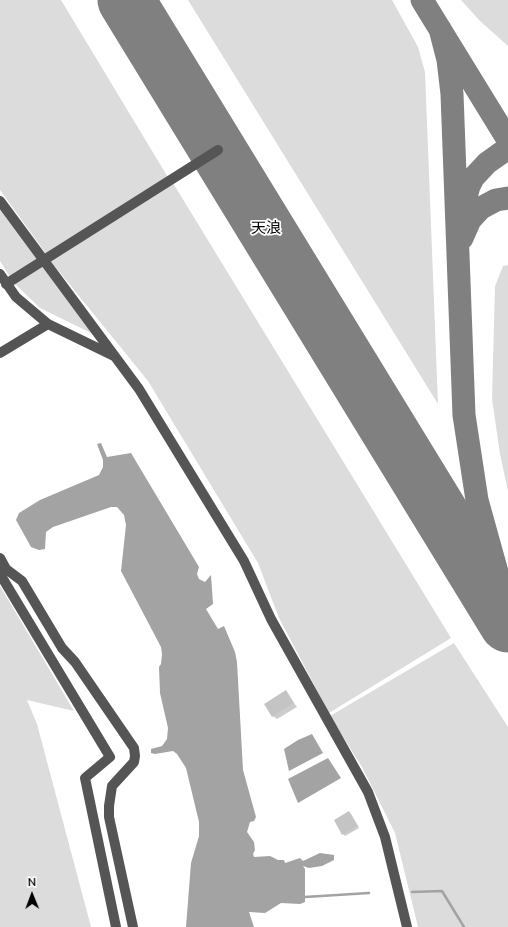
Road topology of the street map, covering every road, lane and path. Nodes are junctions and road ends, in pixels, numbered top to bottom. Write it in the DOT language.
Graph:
graph roads {
  1 [pos="218,150"];
  2 [pos="0,201"];
  3 [pos="44,260"];
  4 [pos="0,274"];
  5 [pos="6,284"];
  6 [pos="48,324"];
  7 [pos="0,353"];
  8 [pos="116,357"];
  9 [pos="0,558"];
  10 [pos="0,574"];
  11 [pos="116,927"];
  12 [pos="133,927"];
  13 [pos="407,927"];
  1 -- 3 [label="lane"];
  2 -- 3 [label="lane"];
  3 -- 5 [label="lane"];
  3 -- 8 [label="lane"];
  4 -- 5 [label="lane"];
  5 -- 6 [label="lane"];
  6 -- 7 [label="lane"];
  6 -- 8 [label="lane"];
  8 -- 13 [label="lane"];
  9 -- 12 [label="lane"];
  10 -- 11 [label="lane"];
}
